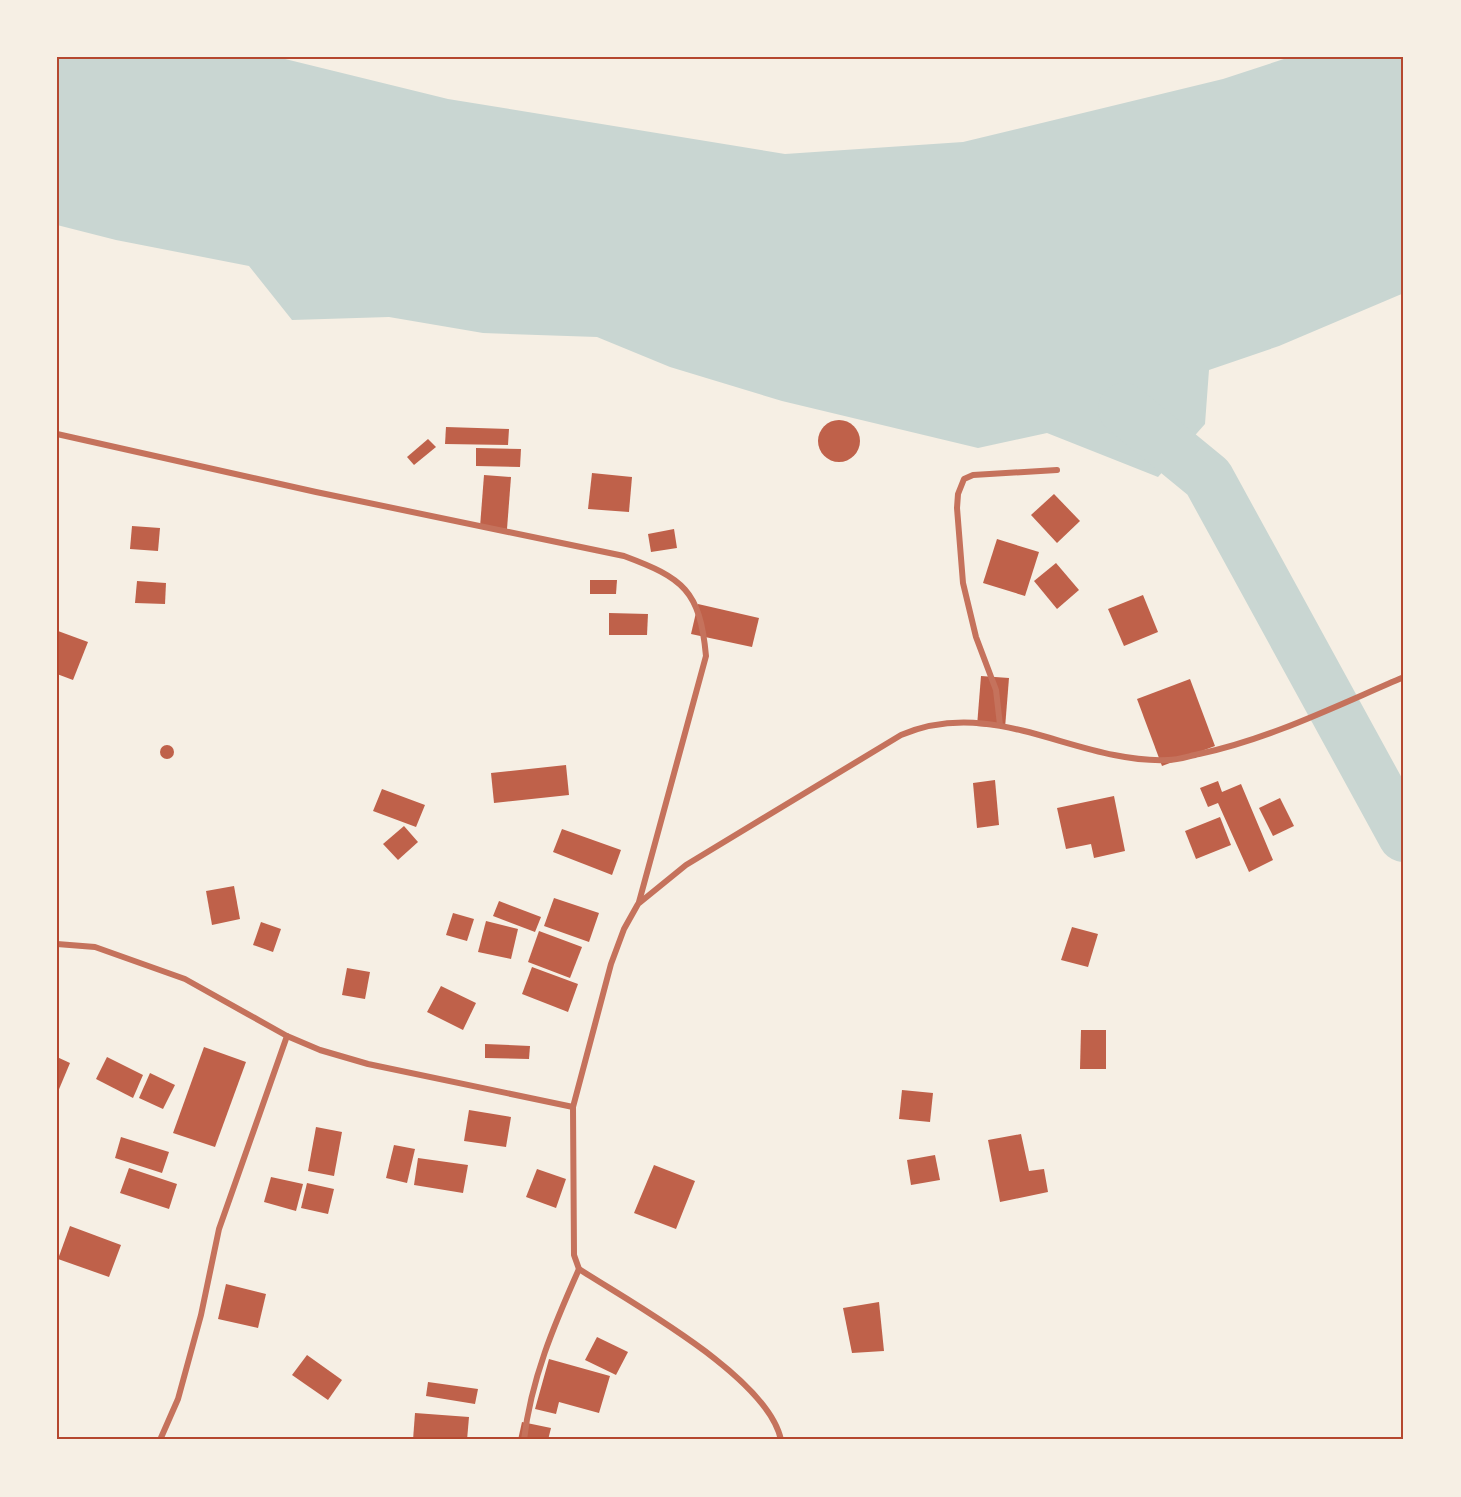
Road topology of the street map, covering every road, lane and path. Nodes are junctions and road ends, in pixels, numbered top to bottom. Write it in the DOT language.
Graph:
graph roads {
  1 [pos="57,434"];
  2 [pos="1058,470"];
  3 [pos="1404,677"];
  4 [pos="1000,725"];
  5 [pos="638,904"];
  6 [pos="57,944"];
  7 [pos="286,1036"];
  8 [pos="573,1107"];
  9 [pos="579,1269"];
  10 [pos="160,1440"];
  11 [pos="524,1440"];
  12 [pos="781,1440"];
  1 -- 5 [label="street"];
  2 -- 4 [label="street"];
  3 -- 4 [label="street"];
  4 -- 5 [label="street"];
  5 -- 8 [label="street"];
  6 -- 7 [label="street"];
  7 -- 8 [label="street"];
  7 -- 10 [label="street"];
  8 -- 9 [label="street"];
  9 -- 11 [label="street"];
  9 -- 12 [label="street"];
}
